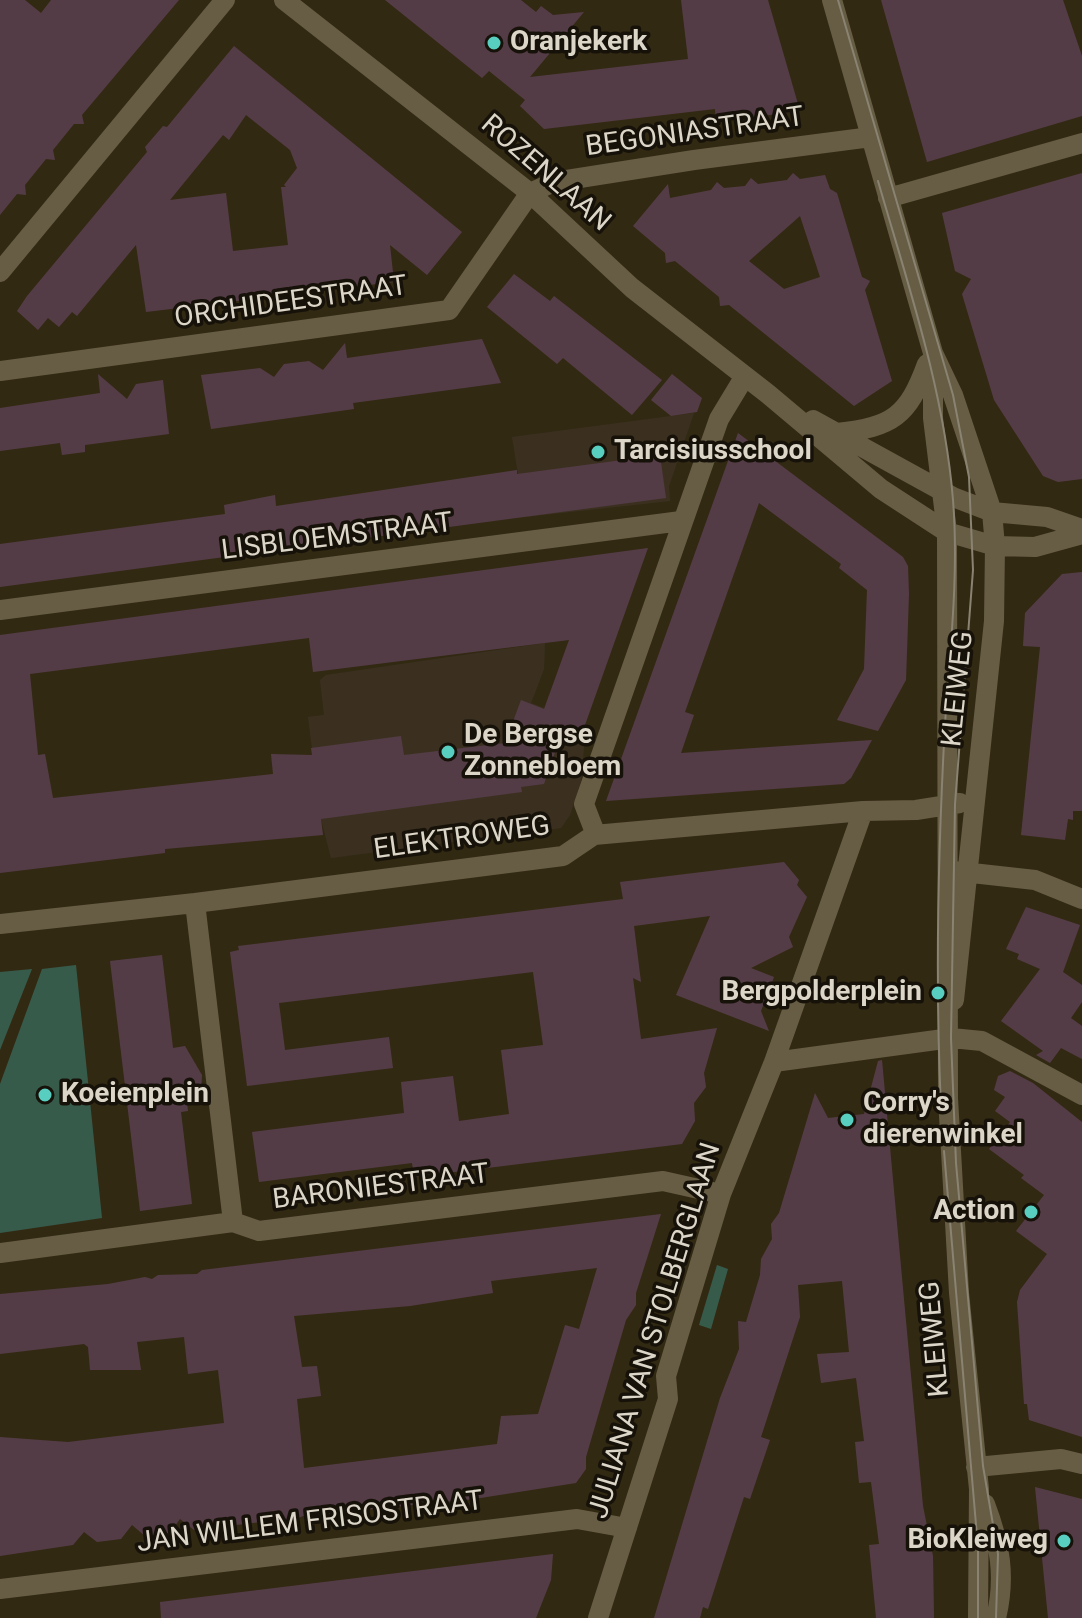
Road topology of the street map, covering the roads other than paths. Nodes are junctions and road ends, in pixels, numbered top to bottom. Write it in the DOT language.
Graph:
graph roads {
  1 [pos="225,0"];
  2 [pos="284,0"];
  3 [pos="832,0"];
  4 [pos="871,137"];
  5 [pos="1082,143"];
  6 [pos="530,193"];
  7 [pos="888,198"];
  8 [pos="0,272"];
  9 [pos="933,353"];
  10 [pos="0,371"];
  11 [pos="745,376"];
  12 [pos="768,394"];
  13 [pos="837,433"];
  14 [pos="945,493"];
  15 [pos="992,512"];
  16 [pos="681,521"];
  17 [pos="947,532"];
  18 [pos="1082,532"];
  19 [pos="995,546"];
  20 [pos="0,610"];
  21 [pos="975,801"];
  22 [pos="948,804"];
  23 [pos="863,811"];
  24 [pos="595,835"];
  25 [pos="946,870"];
  26 [pos="968,872"];
  27 [pos="1082,899"];
  28 [pos="195,903"];
  29 [pos="0,924"];
  30 [pos="946,1039"];
  31 [pos="774,1062"];
  32 [pos="1082,1095"];
  33 [pos="721,1194"];
  34 [pos="233,1222"];
  35 [pos="0,1253"];
  36 [pos="1082,1464"];
  37 [pos="976,1467"];
  38 [pos="979,1489"];
  39 [pos="627,1528"];
  40 [pos="0,1589"];
  41 [pos="598,1618"];
  42 [pos="978,1618"];
  43 [pos="996,1618"];
  1 -- 8 [label="street"];
  2 -- 6 [label="street, ROZENLAAN"];
  3 -- 4 [label="street, KLEIWEG"];
  4 -- 6 [label="street, BEGONIASTRAAT"];
  4 -- 7 [label="street, KLEIWEG"];
  5 -- 7 [label="street"];
  6 -- 10 [label="street, ORCHIDEESTRAAT"];
  6 -- 11 [label="street, ROZENLAAN"];
  7 -- 9 [label="street, KLEIWEG"];
  9 -- 13 [label="street"];
  9 -- 14 [label="street, KLEIWEG"];
  9 -- 15 [label="street, KLEIWEG"];
  11 -- 12 [label="street, ROZENLAAN"];
  11 -- 16 [label="street"];
  12 -- 13 [label="street, ROZENLAAN"];
  12 -- 17 [label="street, ROZENLAAN"];
  13 -- 14 [label="street, ROZENLAAN"];
  14 -- 15 [label="street, ROZENLAAN"];
  14 -- 17 [label="street, KLEIWEG"];
  15 -- 18 [label="street, ROZENLAAN"];
  15 -- 19 [label="street, KLEIWEG"];
  16 -- 20 [label="street, LISBLOEMSTRAAT"];
  16 -- 24 [label="street"];
  17 -- 19 [label="street, ROZENLAAN"];
  17 -- 22 [label="street, KLEIWEG"];
  18 -- 19 [label="street, ROZENLAAN"];
  19 -- 21 [label="street, KLEIWEG"];
  21 -- 22 [label="street, ELEKTROWEG"];
  21 -- 26 [label="street, KLEIWEG"];
  22 -- 23 [label="street, ELEKTROWEG"];
  22 -- 25 [label="street, KLEIWEG"];
  23 -- 24 [label="street, ELEKTROWEG"];
  23 -- 31 [label="street"];
  24 -- 28 [label="street, ELEKTROWEG"];
  25 -- 26 [label="street"];
  25 -- 30 [label="street, KLEIWEG"];
  26 -- 27 [label="street"];
  26 -- 30 [label="street, KLEIWEG"];
  28 -- 29 [label="street, ELEKTROWEG"];
  28 -- 34 [label="street"];
  30 -- 31 [label="street"];
  30 -- 32 [label="street"];
  30 -- 37 [label="street, KLEIWEG"];
  31 -- 33 [label="street, JULIANA VAN STOLBERGLAAN"];
  33 -- 34 [label="street, BARONIESTRAAT"];
  33 -- 39 [label="street, JULIANA VAN STOLBERGLAAN"];
  34 -- 35 [label="street, BARONIESTRAAT"];
  36 -- 37 [label="street"];
  37 -- 38 [label="street, KLEIWEG"];
  38 -- 42 [label="street, KLEIWEG"];
  38 -- 43 [label="street, KLEIWEG"];
  39 -- 40 [label="street, JAN WILLEM FRISOSTRAAT"];
  39 -- 41 [label="street, JULIANA VAN STOLBERGLAAN"];
}
